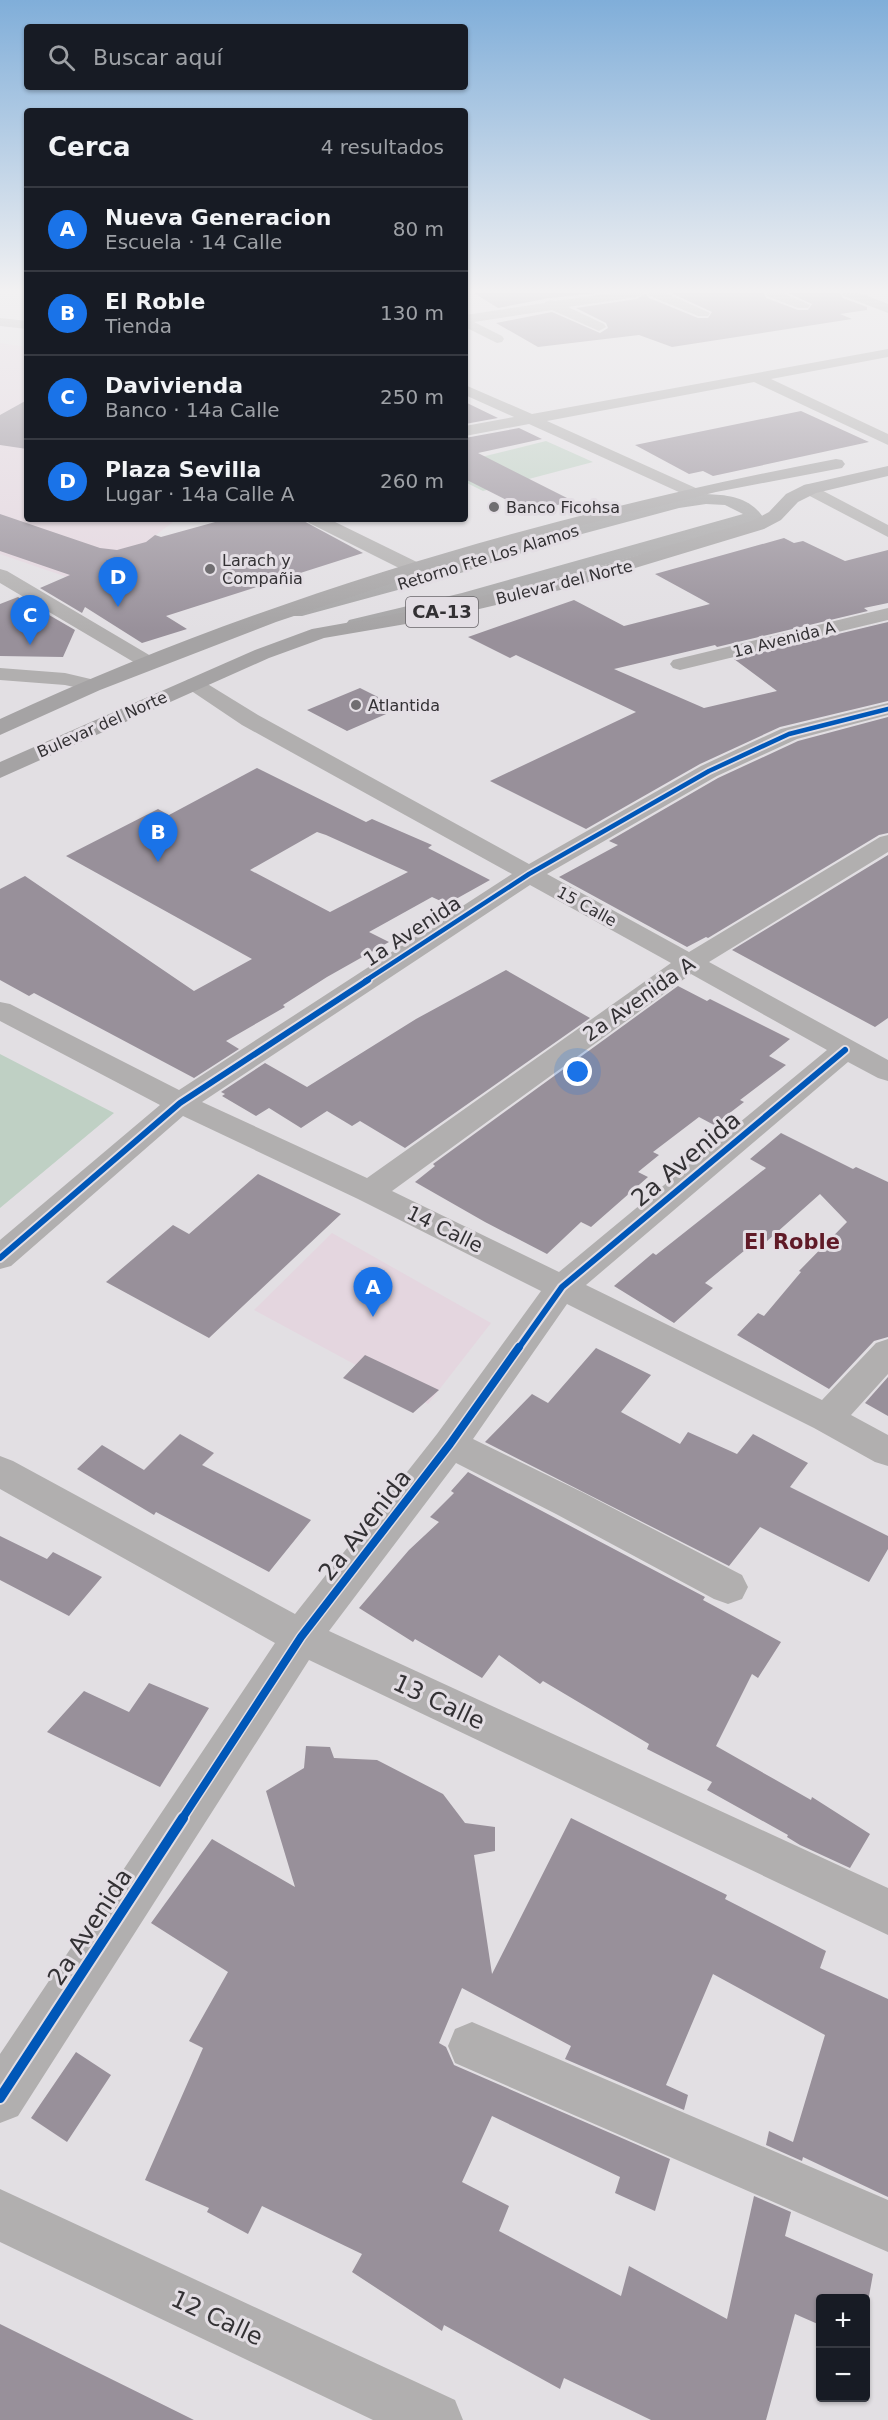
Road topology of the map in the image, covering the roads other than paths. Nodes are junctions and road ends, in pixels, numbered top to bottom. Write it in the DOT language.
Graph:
graph roads {
  1 [pos="503,406"];
  2 [pos="596,406"];
  3 [pos="816,406"];
  4 [pos="530,418"];
  5 [pos="468,430"];
  6 [pos="888,440"];
  7 [pos="888,454"];
  8 [pos="888,471"];
  9 [pos="810,489"];
  10 [pos="692,493"];
  11 [pos="321,522"];
  12 [pos="888,532"];
  13 [pos="416,569"];
  14 [pos="0,575"];
  15 [pos="888,614"];
  16 [pos="269,618"];
  17 [pos="319,633"];
  18 [pos="149,663"];
  19 [pos="680,664"];
  20 [pos="0,675"];
  21 [pos="194,684"];
  22 [pos="92,685"];
  23 [pos="888,708"];
  24 [pos="0,728"];
  25 [pos="0,771"];
  26 [pos="888,842"];
  27 [pos="529,874"];
  28 [pos="689,963"];
  29 [pos="0,1010"];
  30 [pos="845,1050"];
  31 [pos="888,1072"];
  32 [pos="180,1103"];
  33 [pos="369,1192"];
  34 [pos="0,1258"];
  35 [pos="562,1287"];
  36 [pos="888,1352"];
  37 [pos="827,1418"];
  38 [pos="450,1444"];
  39 [pos="888,1452"];
  40 [pos="0,1471"];
  41 [pos="728,1587"];
  42 [pos="301,1637"];
  43 [pos="888,1912"];
  44 [pos="472,2046"];
  45 [pos="0,2098"];
  46 [pos="0,2215"];
  47 [pos="888,2226"];
  48 [pos="435,2420"];
  1 -- 4 [label="street"];
  2 -- 4 [label="street"];
  3 -- 6 [label="street"];
  4 -- 5 [label="street"];
  4 -- 10 [label="street"];
  7 -- 10 [label="highway, Bulevar del Norte / CA-13"];
  8 -- 9 [label="highway, Bulevar del Norte / CA-13"];
  9 -- 12 [label="street"];
  9 -- 17 [label="highway, Bulevar del Norte / CA-13"];
  10 -- 13 [label="highway, Bulevar del Norte / CA-13"];
  11 -- 13 [label="street"];
  13 -- 16 [label="highway, Bulevar del Norte / CA-13"];
  14 -- 18 [label="street"];
  15 -- 19 [label="street, 1a Avenida A"];
  16 -- 17 [label="main road, Retorno Fte Los Alamos"];
  16 -- 18 [label="highway, Bulevar del Norte / CA-13"];
  17 -- 21 [label="highway, Bulevar del Norte / CA-13"];
  18 -- 22 [label="highway, Bulevar del Norte / CA-13"];
  20 -- 22 [label="street"];
  21 -- 25 [label="highway, Bulevar del Norte / CA-13"];
  21 -- 27 [label="street, 15 Calle"];
  22 -- 24 [label="highway, Bulevar del Norte / CA-13"];
  23 -- 27 [label="street, 1a Avenida"];
  26 -- 28 [label="street, 2a Avenida A"];
  27 -- 28 [label="street, 15 Calle"];
  27 -- 32 [label="street, 1a Avenida"];
  28 -- 30 [label="street, 15 Calle"];
  28 -- 33 [label="street, 2a Avenida A"];
  29 -- 32 [label="street, 14 Calle"];
  30 -- 31 [label="street, 15 Calle"];
  30 -- 35 [label="street, 2a Avenida"];
  32 -- 33 [label="street, 14 Calle"];
  32 -- 34 [label="street, 1a Avenida"];
  33 -- 35 [label="street, 14 Calle"];
  35 -- 37 [label="street, 14 Calle"];
  35 -- 38 [label="street, 2a Avenida"];
  36 -- 37 [label="street"];
  37 -- 39 [label="street, 14 Calle"];
  38 -- 41 [label="street"];
  38 -- 42 [label="street, 2a Avenida"];
  40 -- 42 [label="street, 13 Calle"];
  42 -- 43 [label="street, 13 Calle"];
  42 -- 45 [label="street, 2a Avenida"];
  44 -- 47 [label="street"];
  46 -- 48 [label="street, 12 Calle"];
}
